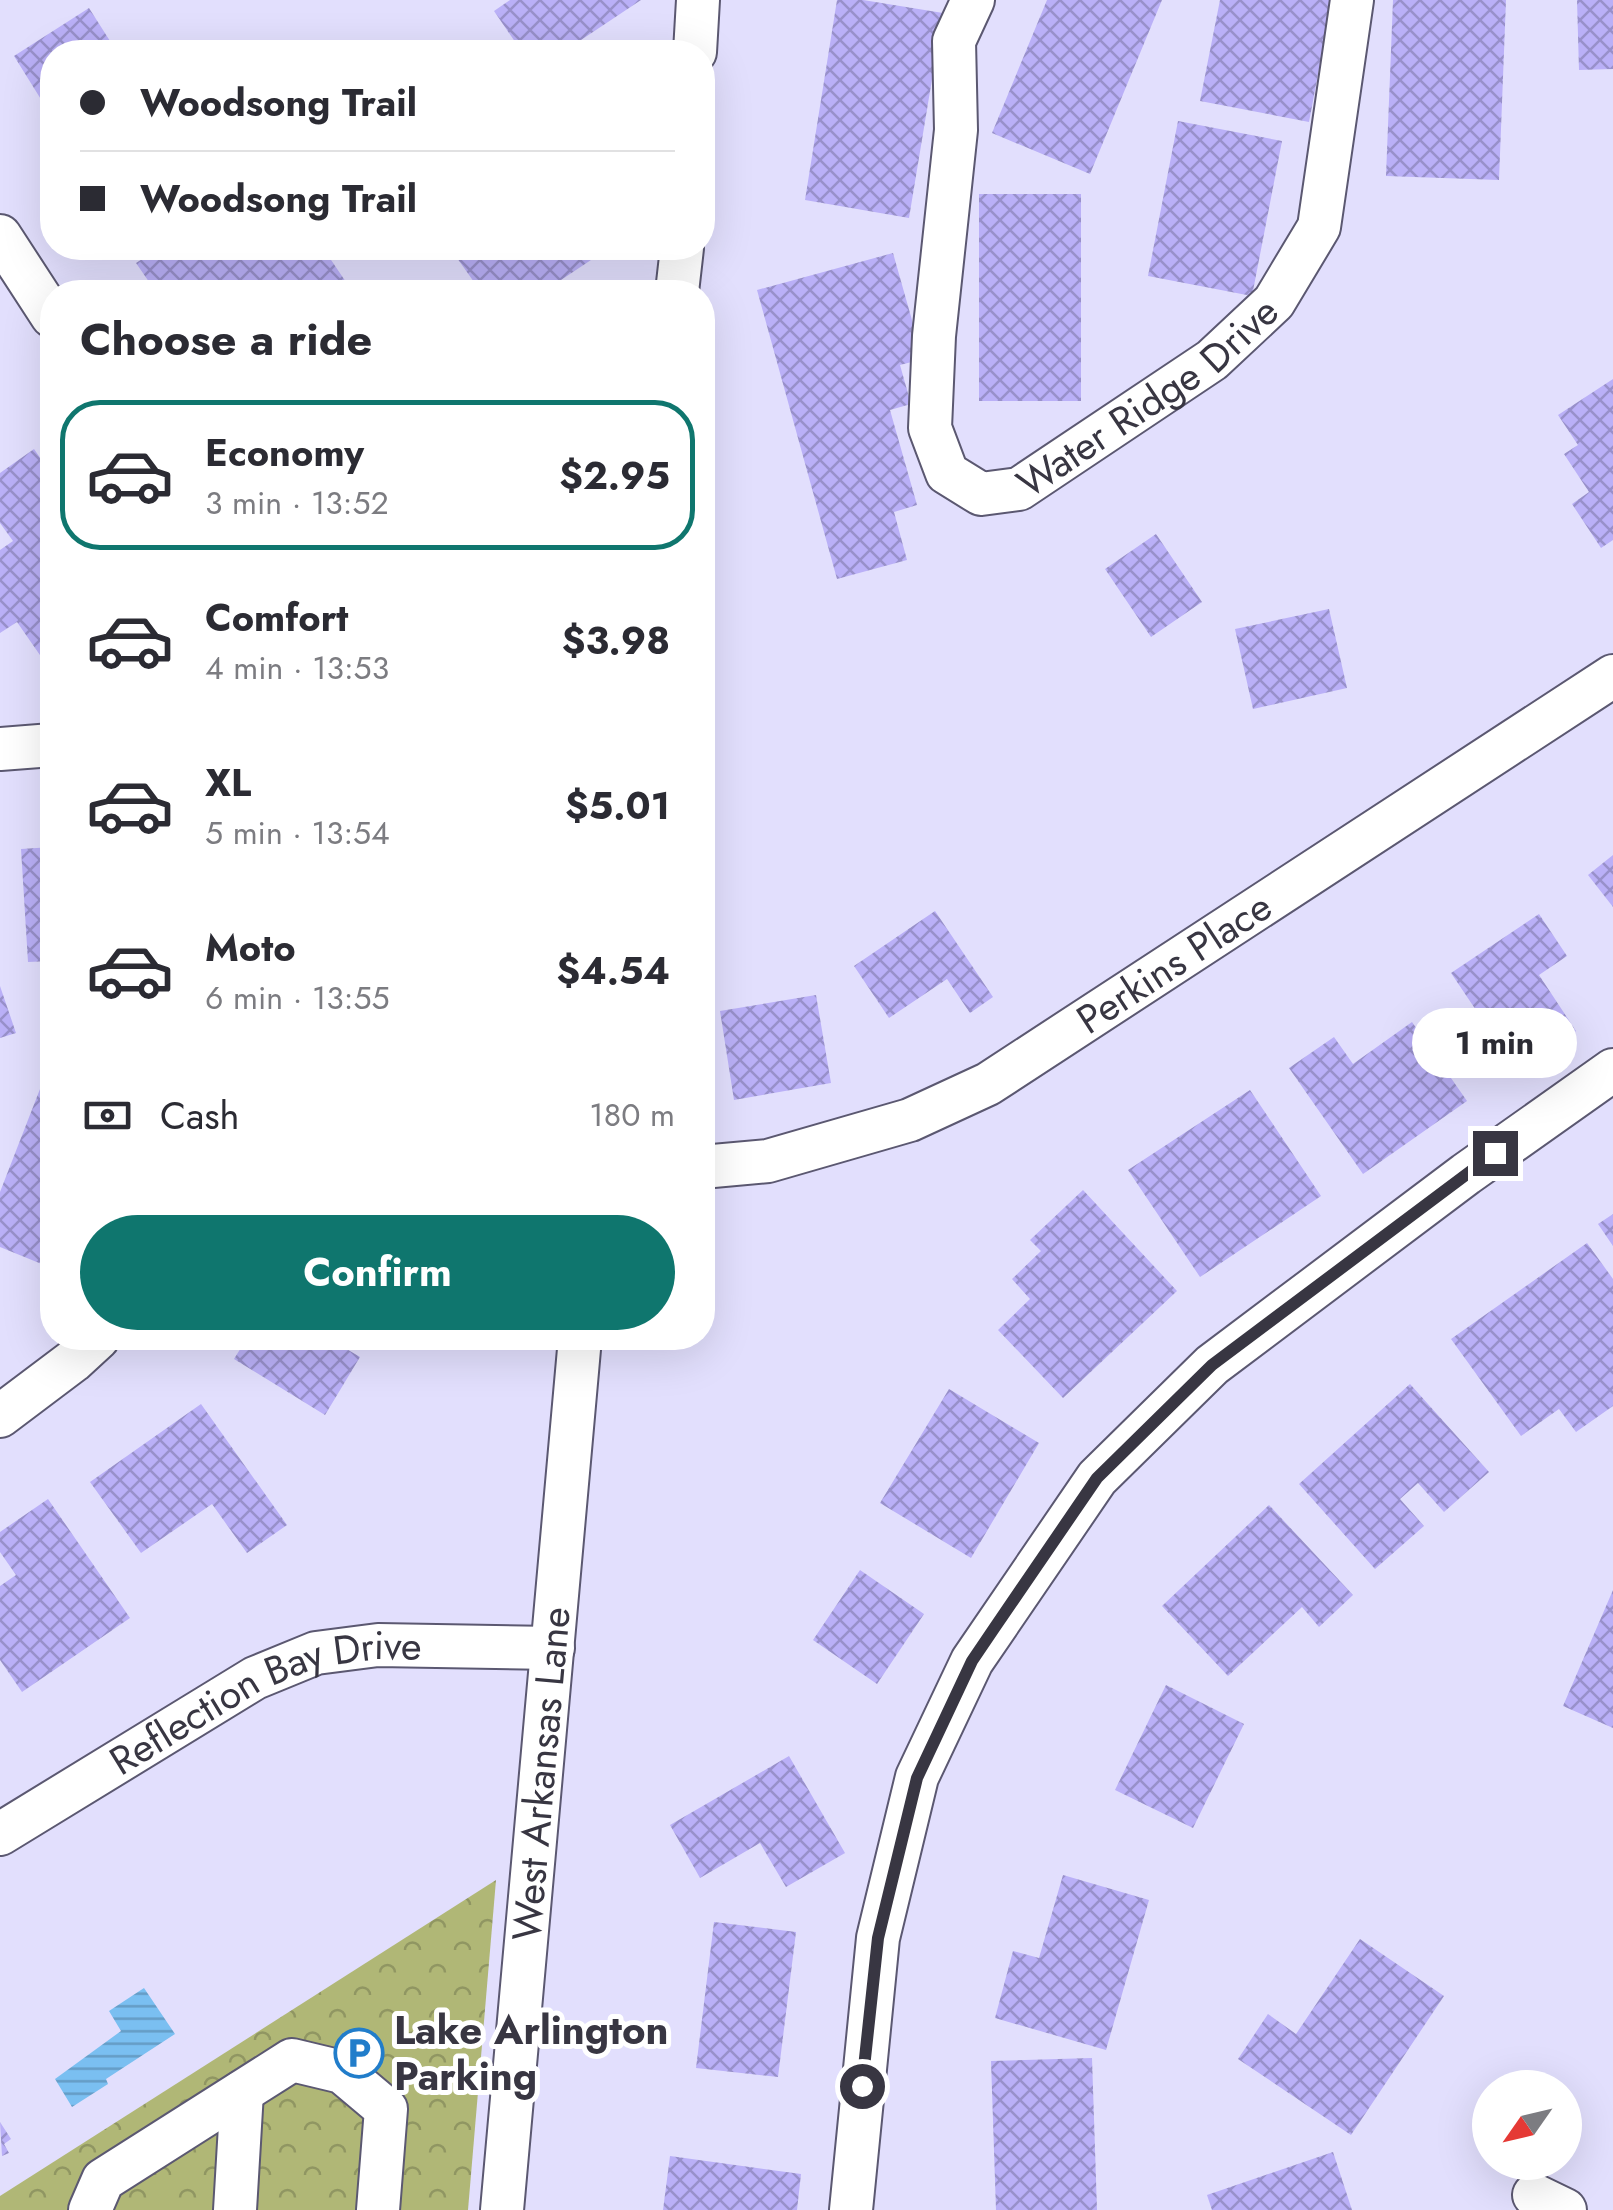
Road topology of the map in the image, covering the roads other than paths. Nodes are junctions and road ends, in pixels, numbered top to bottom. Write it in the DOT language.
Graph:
graph roads {
  1 [pos="974,0"];
  2 [pos="1352,0"];
  3 [pos="0,236"];
  4 [pos="40,298"];
  5 [pos="1613,676"];
  6 [pos="40,746"];
  7 [pos="0,749"];
  8 [pos="1613,1070"];
  9 [pos="715,1165"];
  10 [pos="85,1350"];
  11 [pos="579,1350"];
  12 [pos="0,1416"];
  13 [pos="554,1648"];
  14 [pos="0,1834"];
  15 [pos="242,2092"];
  16 [pos="90,2210"];
  17 [pos="235,2210"];
  18 [pos="378,2210"];
  19 [pos="502,2210"];
  20 [pos="852,2210"];
  1 -- 2 [label="street, Water Ridge Drive"];
  3 -- 4 [label="street"];
  5 -- 9 [label="street, Perkins Place"];
  6 -- 7 [label="street"];
  8 -- 20 [label="street"];
  10 -- 12 [label="street"];
  11 -- 13 [label="street, West Arkansas Lane"];
  13 -- 14 [label="street, Reflection Bay Drive"];
  13 -- 19 [label="street, West Arkansas Lane"];
  15 -- 16 [label="street"];
  15 -- 17 [label="street"];
  15 -- 18 [label="street"];
}
